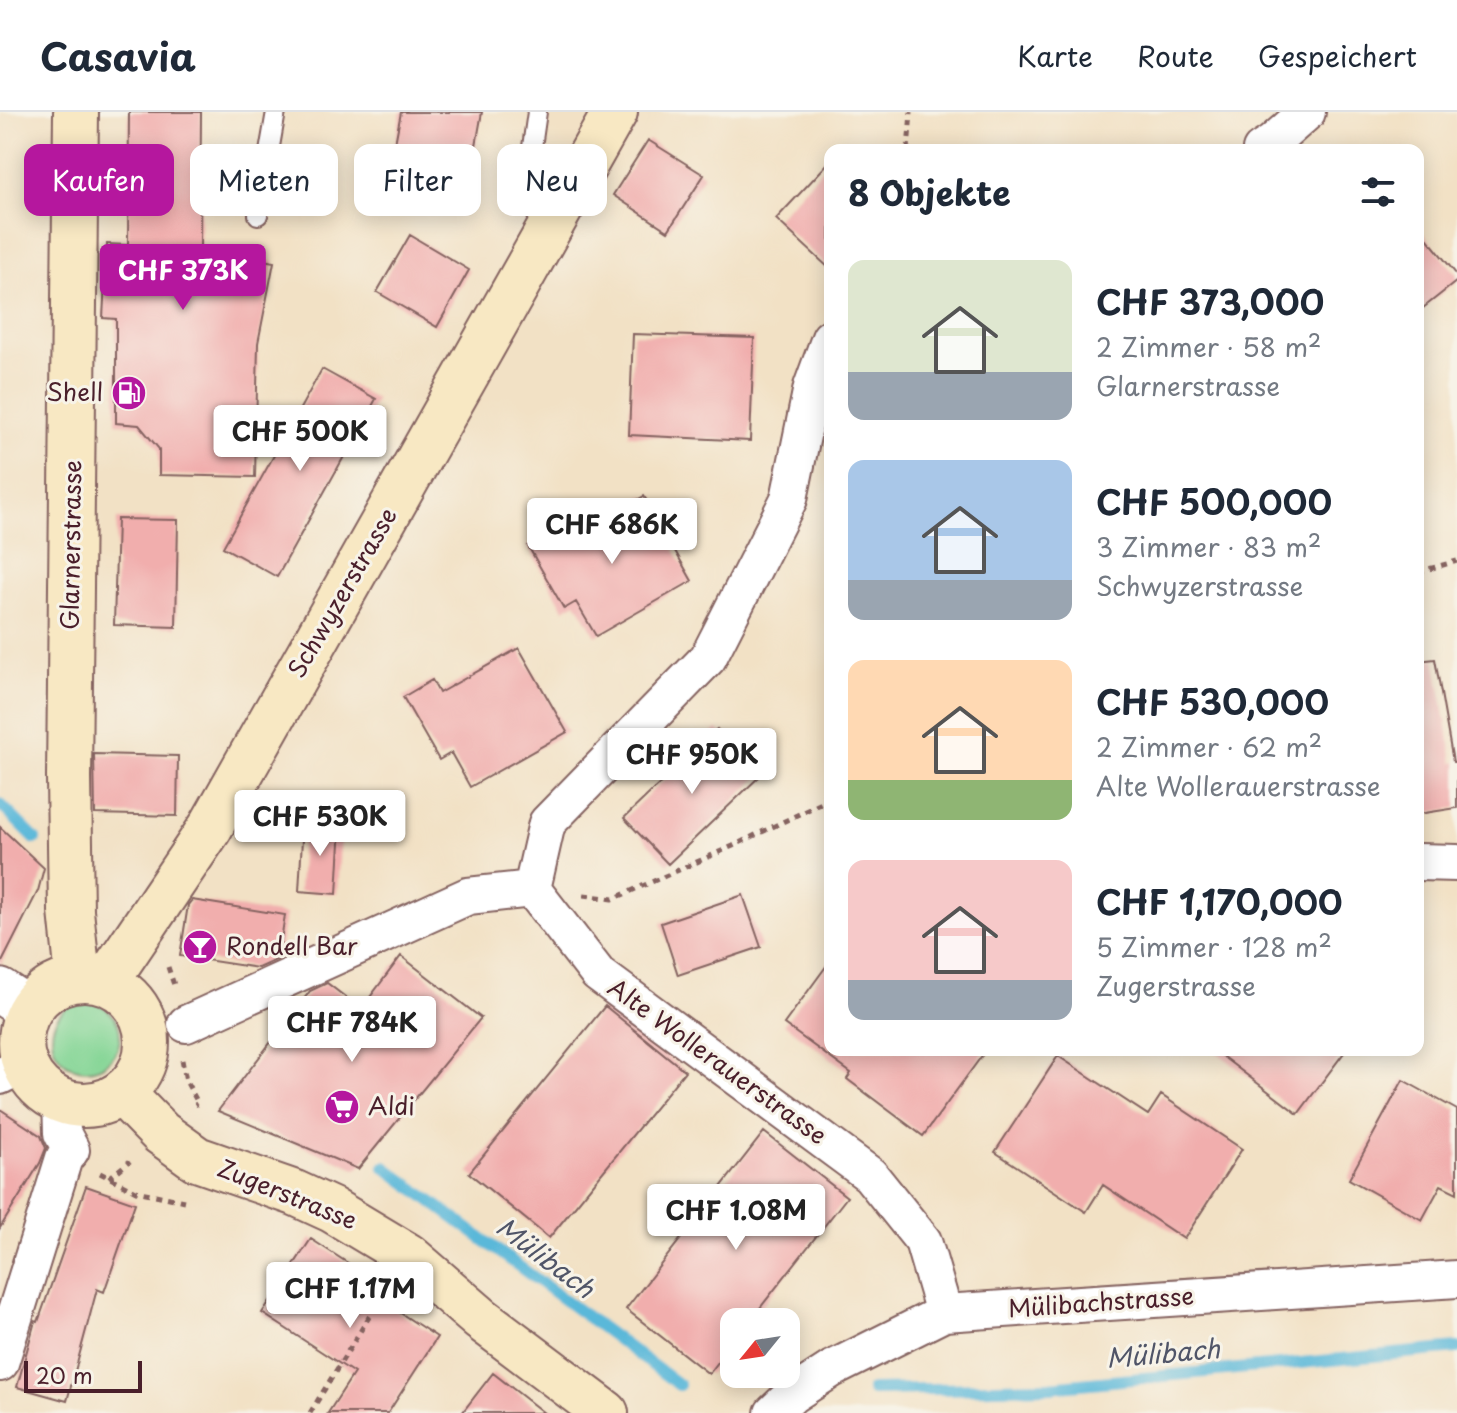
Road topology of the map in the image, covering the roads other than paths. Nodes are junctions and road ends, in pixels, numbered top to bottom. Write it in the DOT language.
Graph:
graph roads {
  1 [pos="76,112"];
  2 [pos="276,112"];
  3 [pos="537,112"];
  4 [pos="615,112"];
  5 [pos="1307,112"];
  6 [pos="270,144"];
  7 [pos="1270,144"];
  8 [pos="556,217"];
  9 [pos="824,354"];
  10 [pos="1424,862"];
  11 [pos="1457,863"];
  12 [pos="532,889"];
  13 [pos="92,980"];
  14 [pos="14,1000"];
  15 [pos="186,1024"];
  16 [pos="12,1070"];
  17 [pos="122,1093"];
  18 [pos="61,1101"];
  19 [pos="1457,1279"];
  20 [pos="944,1313"];
  21 [pos="0,1363"];
  22 [pos="606,1413"];
  23 [pos="773,1413"];
  1 -- 13 [label="main road, Glarnerstrasse"];
  2 -- 6 [label="lane"];
  3 -- 8 [label="lane"];
  4 -- 8 [label="main road, Schwyzerstrasse"];
  5 -- 7 [label="street"];
  8 -- 13 [label="main road, Schwyzerstrasse"];
  9 -- 12 [label="street"];
  10 -- 11 [label="street"];
  12 -- 15 [label="street"];
  12 -- 20 [label="street, Alte Wollerauerstrasse"];
  13 -- 14 [label="main road"];
  13 -- 17 [label="main road"];
  14 -- 16 [label="main road"];
  16 -- 18 [label="main road"];
  17 -- 18 [label="main road"];
  17 -- 22 [label="main road, Zugerstrasse"];
  18 -- 21 [label="street"];
  19 -- 20 [label="street, Mülibachstrasse"];
  20 -- 23 [label="street, Mülibachstrasse"];
}
